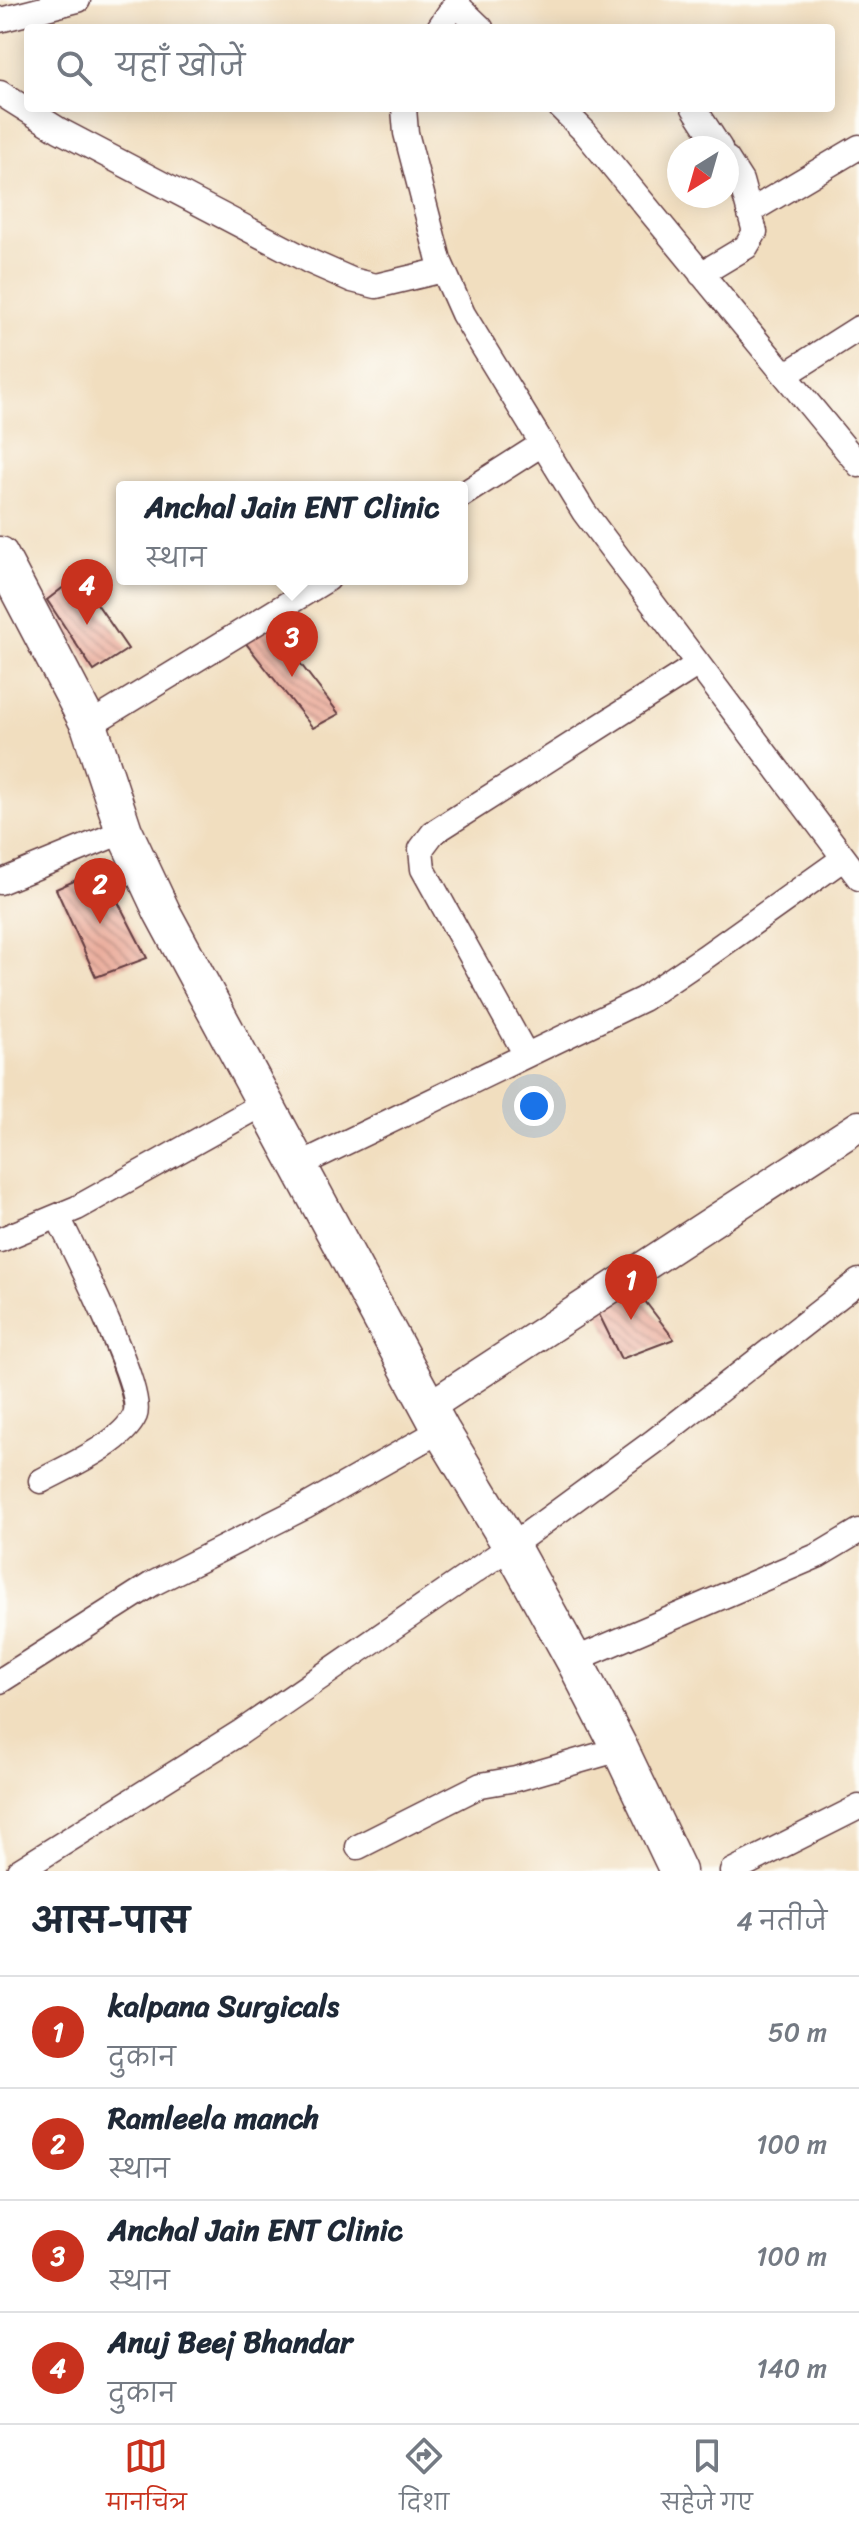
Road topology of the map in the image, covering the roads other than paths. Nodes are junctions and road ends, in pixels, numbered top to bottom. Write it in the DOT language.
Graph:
graph roads {
  1 [pos="78,0"];
  2 [pos="457,2"];
  3 [pos="0,20"];
  4 [pos="442,24"];
  5 [pos="477,24"];
  6 [pos="0,93"];
  7 [pos="24,108"];
  8 [pos="30,112"];
  9 [pos="404,112"];
  10 [pos="565,112"];
  11 [pos="697,112"];
  12 [pos="712,136"];
  13 [pos="859,147"];
  14 [pos="739,178"];
  15 [pos="751,211"];
  16 [pos="443,270"];
  17 [pos="701,274"];
  18 [pos="859,328"];
  19 [pos="785,375"];
  20 [pos="542,444"];
  21 [pos="859,465"];
  22 [pos="468,491"];
  23 [pos="0,555"];
  24 [pos="318,585"];
  25 [pos="698,664"];
  26 [pos="89,725"];
  27 [pos="124,831"];
  28 [pos="844,858"];
  29 [pos="859,878"];
  30 [pos="0,882"];
  31 [pos="526,1055"];
  32 [pos="265,1103"];
  33 [pos="859,1126"];
  34 [pos="299,1165"];
  35 [pos="58,1217"];
  36 [pos="0,1240"];
  37 [pos="859,1281"];
  38 [pos="435,1418"];
  39 [pos="41,1481"];
  40 [pos="859,1531"];
  41 [pos="511,1546"];
  42 [pos="574,1660"];
  43 [pos="0,1681"];
  44 [pos="620,1749"];
  45 [pos="859,1807"];
  46 [pos="358,1847"];
  47 [pos="19,1871"];
  48 [pos="678,1871"];
  49 [pos="732,1871"];
  1 -- 3 [label="street"];
  2 -- 4 [label="street"];
  2 -- 5 [label="street"];
  6 -- 7 [label="street"];
  8 -- 16 [label="street"];
  9 -- 16 [label="street"];
  10 -- 17 [label="street"];
  11 -- 12 [label="street"];
  13 -- 15 [label="street"];
  14 -- 15 [label="street"];
  15 -- 17 [label="street"];
  16 -- 20 [label="street"];
  17 -- 19 [label="street"];
  18 -- 19 [label="street"];
  19 -- 21 [label="street"];
  20 -- 22 [label="street"];
  20 -- 25 [label="street"];
  23 -- 26 [label="main road"];
  24 -- 26 [label="street"];
  25 -- 28 [label="street"];
  25 -- 31 [label="street"];
  26 -- 27 [label="main road"];
  27 -- 30 [label="street"];
  27 -- 32 [label="main road"];
  28 -- 29 [label="street"];
  28 -- 31 [label="street"];
  31 -- 34 [label="street"];
  32 -- 34 [label="main road"];
  32 -- 35 [label="street"];
  33 -- 38 [label="street"];
  34 -- 38 [label="main road"];
  35 -- 36 [label="street"];
  35 -- 39 [label="street"];
  37 -- 41 [label="street"];
  38 -- 41 [label="main road"];
  38 -- 43 [label="street"];
  40 -- 42 [label="street"];
  41 -- 42 [label="main road"];
  41 -- 47 [label="street"];
  42 -- 44 [label="main road"];
  44 -- 46 [label="street"];
  44 -- 48 [label="main road"];
  45 -- 49 [label="street"];
}
